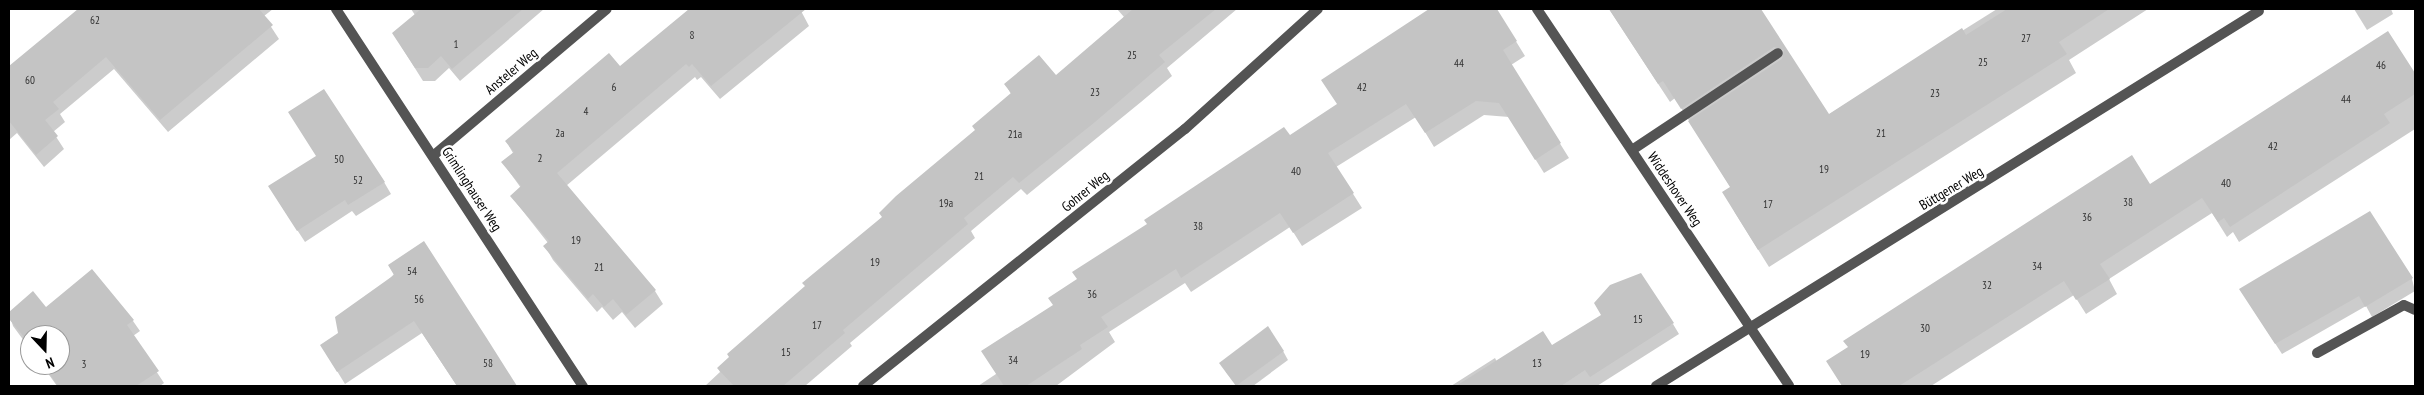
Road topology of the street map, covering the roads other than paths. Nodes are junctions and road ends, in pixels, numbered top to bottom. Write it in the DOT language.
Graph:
graph roads {
  1 [pos="336,9"];
  2 [pos="606,9"];
  3 [pos="1318,9"];
  4 [pos="1537,9"];
  5 [pos="2259,11"];
  6 [pos="1778,53"];
  7 [pos="1632,150"];
  8 [pos="434,155"];
  9 [pos="2415,310"];
  10 [pos="1750,326"];
  11 [pos="2316,354"];
  12 [pos="583,386"];
  13 [pos="863,386"];
  14 [pos="1656,386"];
  15 [pos="1789,386"];
  1 -- 8 [label="street, Grimlinghauser Weg"];
  2 -- 8 [label="street, Ansteler Weg"];
  3 -- 13 [label="street, Gohrer Weg"];
  4 -- 7 [label="street, Widdeshover Weg"];
  5 -- 10 [label="street, Büttgener Weg"];
  6 -- 7 [label="street"];
  7 -- 10 [label="street, Widdeshover Weg"];
  8 -- 12 [label="street, Grimlinghauser Weg"];
  9 -- 11 [label="street"];
  10 -- 14 [label="street, Büttgener Weg"];
  10 -- 15 [label="street, Widdeshover Weg"];
}
